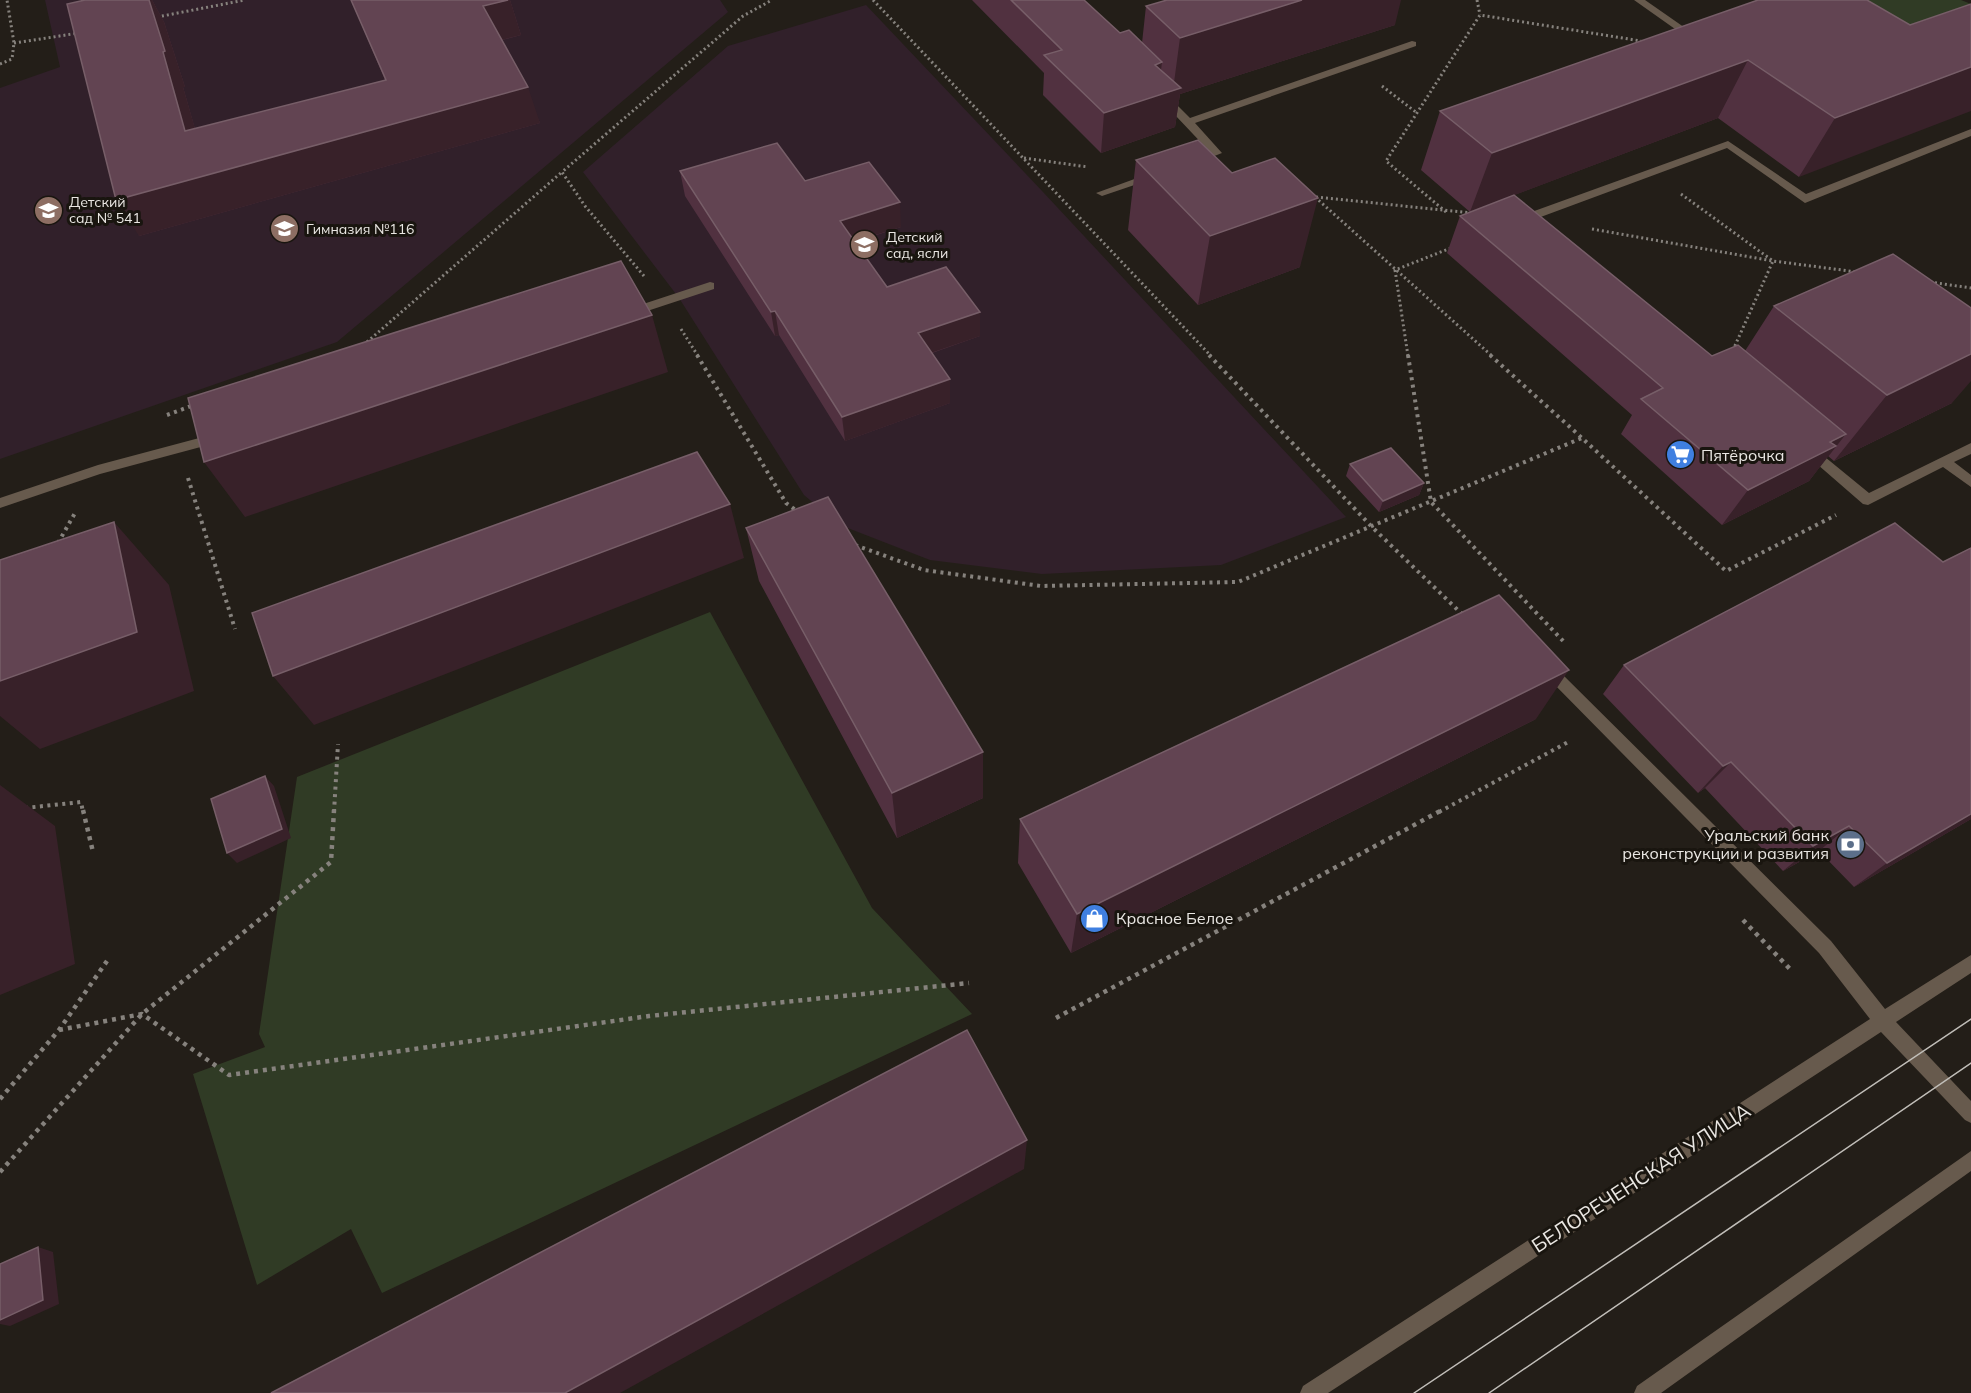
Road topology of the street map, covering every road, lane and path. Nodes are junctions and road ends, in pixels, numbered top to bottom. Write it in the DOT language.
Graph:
graph roads {
  1 [pos="7,0"];
  2 [pos="245,0"];
  3 [pos="772,0"];
  4 [pos="873,0"];
  5 [pos="1477,0"];
  6 [pos="1639,0"];
  7 [pos="1480,15"];
  8 [pos="154,18"];
  9 [pos="86,32"];
  10 [pos="1649,42"];
  11 [pos="14,43"];
  12 [pos="1412,44"];
  13 [pos="1707,46"];
  14 [pos="0,64"];
  15 [pos="1155,89"];
  16 [pos="1188,122"];
  17 [pos="1971,132"];
  18 [pos="1023,158"];
  19 [pos="1185,164"];
  20 [pos="1094,168"];
  21 [pos="562,172"];
  22 [pos="1163,172"];
  23 [pos="1652,172"];
  24 [pos="1102,193"];
  25 [pos="1304,196"];
  26 [pos="1316,197"];
  27 [pos="1446,212"];
  28 [pos="1530,217"];
  29 [pos="1548,232"];
  30 [pos="1457,245"];
  31 [pos="1773,261"];
  32 [pos="1395,270"];
  33 [pos="1866,274"];
  34 [pos="1924,282"];
  35 [pos="710,286"];
  36 [pos="1971,288"];
  37 [pos="665,302"];
  38 [pos="620,316"];
  39 [pos="365,344"];
  40 [pos="1732,351"];
  41 [pos="198,404"];
  42 [pos="164,416"];
  43 [pos="235,433"];
  44 [pos="1582,438"];
  45 [pos="1803,446"];
  46 [pos="178,448"];
  47 [pos="1971,448"];
  48 [pos="1944,461"];
  49 [pos="98,470"];
  50 [pos="1971,482"];
  51 [pos="1868,500"];
  52 [pos="1431,502"];
  53 [pos="0,503"];
  54 [pos="802,515"];
  55 [pos="1372,526"];
  56 [pos="848,542"];
  57 [pos="52,554"];
  58 [pos="1463,615"];
  59 [pos="235,629"];
  60 [pos="1555,676"];
  61 [pos="1573,740"];
  62 [pos="338,744"];
  63 [pos="23,808"];
  64 [pos="93,852"];
  65 [pos="107,961"];
  66 [pos="1971,963"];
  67 [pos="969,983"];
  68 [pos="142,1014"];
  69 [pos="1056,1018"];
  70 [pos="1883,1021"];
  71 [pos="59,1030"];
  72 [pos="0,1099"];
  73 [pos="1971,1114"];
  74 [pos="1971,1161"];
  75 [pos="0,1172"];
  76 [pos="1310,1393"];
  77 [pos="1644,1393"];
  1 -- 11 [label="path"];
  2 -- 8 [label="path"];
  3 -- 21 [label="path"];
  4 -- 18 [label="path"];
  5 -- 7 [label="path"];
  6 -- 13 [label="street"];
  7 -- 10 [label="path"];
  7 -- 27 [label="path"];
  9 -- 11 [label="path"];
  11 -- 14 [label="path"];
  12 -- 16 [label="street"];
  15 -- 16 [label="street"];
  16 -- 19 [label="street"];
  17 -- 23 [label="street"];
  18 -- 20 [label="path"];
  18 -- 55 [label="path"];
  21 -- 37 [label="path"];
  21 -- 39 [label="path"];
  22 -- 24 [label="street"];
  23 -- 28 [label="street"];
  23 -- 31 [label="path"];
  25 -- 26 [label="path"];
  26 -- 27 [label="path"];
  26 -- 32 [label="path"];
  27 -- 28 [label="path"];
  28 -- 29 [label="street"];
  28 -- 31 [label="path"];
  30 -- 32 [label="path"];
  31 -- 33 [label="path"];
  31 -- 40 [label="path"];
  32 -- 44 [label="path"];
  32 -- 52 [label="path"];
  34 -- 36 [label="path"];
  35 -- 37 [label="street"];
  37 -- 38 [label="street"];
  37 -- 54 [label="path"];
  41 -- 42 [label="path"];
  43 -- 46 [label="street"];
  44 -- 51 [label="path"];
  44 -- 52 [label="path"];
  45 -- 51 [label="street"];
  46 -- 49 [label="street"];
  46 -- 59 [label="path"];
  47 -- 48 [label="street"];
  48 -- 50 [label="street"];
  48 -- 51 [label="street"];
  49 -- 53 [label="street"];
  49 -- 57 [label="path"];
  52 -- 55 [label="path"];
  52 -- 60 [label="path"];
  55 -- 56 [label="path"];
  55 -- 58 [label="path"];
  60 -- 70 [label="street"];
  61 -- 69 [label="path"];
  62 -- 68 [label="path"];
  63 -- 64 [label="path"];
  65 -- 71 [label="path"];
  66 -- 70 [label="street, БЕЛОРЕЧЕНСКАЯ УЛИЦА"];
  67 -- 68 [label="path"];
  68 -- 71 [label="path"];
  68 -- 75 [label="path"];
  70 -- 73 [label="street"];
  70 -- 76 [label="street, БЕЛОРЕЧЕНСКАЯ УЛИЦА"];
  71 -- 72 [label="path"];
  74 -- 77 [label="street"];
}
